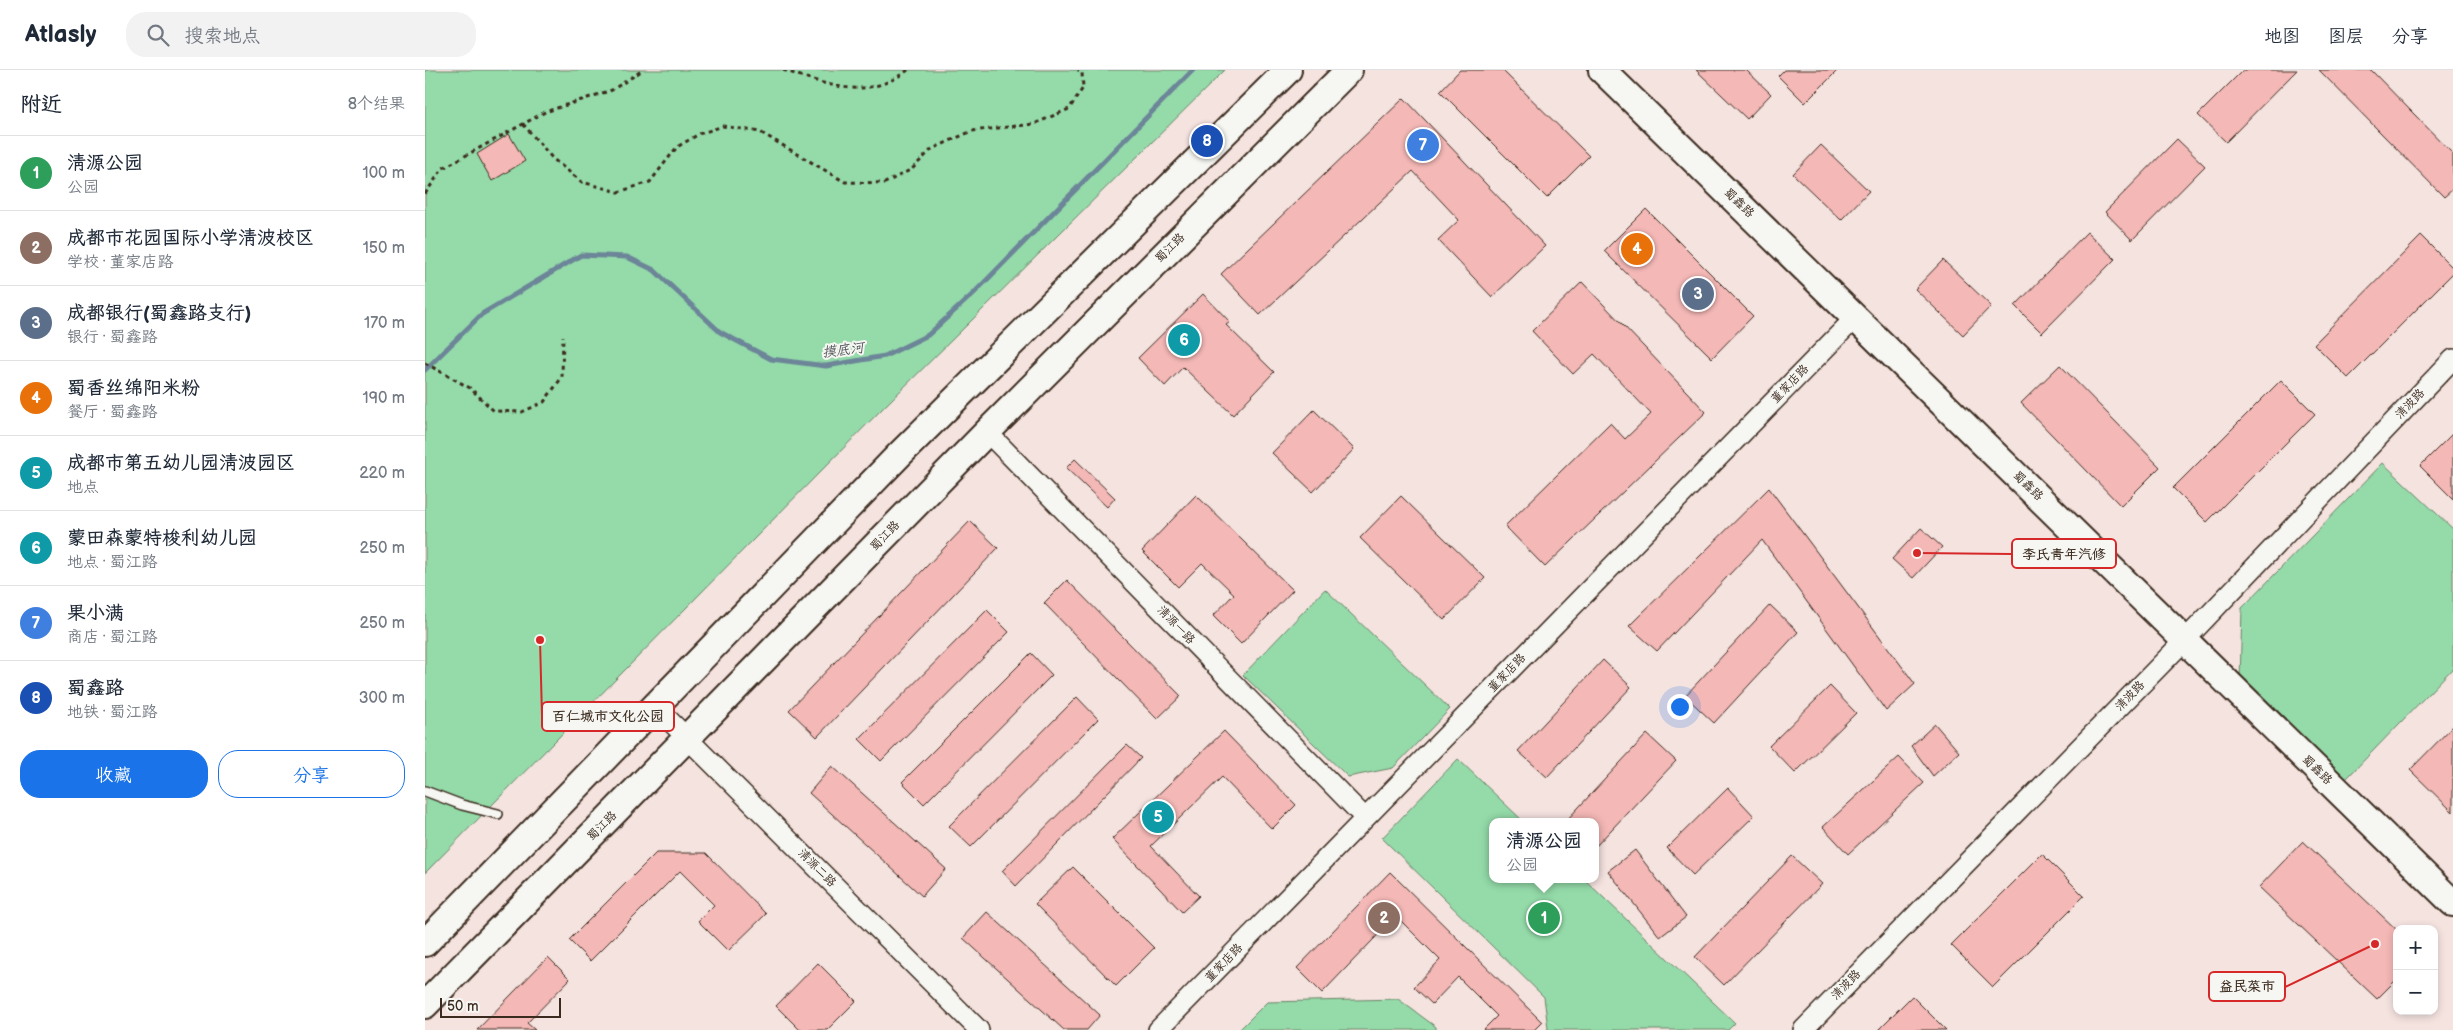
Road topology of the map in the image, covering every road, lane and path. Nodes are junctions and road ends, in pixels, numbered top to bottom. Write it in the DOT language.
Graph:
graph roads {
  1 [pos="643,70"];
  2 [pos="783,70"];
  3 [pos="908,70"];
  4 [pos="1079,70"];
  5 [pos="1288,70"];
  6 [pos="1349,70"];
  7 [pos="1602,70"];
  8 [pos="523,124"];
  9 [pos="425,194"];
  10 [pos="1856,317"];
  11 [pos="563,336"];
  12 [pos="2453,359"];
  13 [pos="425,363"];
  14 [pos="987,432"];
  15 [pos="2185,640"];
  16 [pos="655,706"];
  17 [pos="688,739"];
  18 [pos="425,791"];
  19 [pos="498,814"];
  20 [pos="1365,818"];
  21 [pos="2453,903"];
  22 [pos="425,943"];
  23 [pos="425,1005"];
  24 [pos="979,1030"];
  25 [pos="1158,1030"];
  26 [pos="1803,1030"];
  1 -- 8 [label="path"];
  2 -- 3 [label="path"];
  4 -- 8 [label="path"];
  5 -- 16 [label="street"];
  6 -- 14 [label="street, 蜀江路"];
  7 -- 10 [label="street, 蜀鑫路"];
  8 -- 9 [label="path"];
  10 -- 15 [label="street, 蜀鑫路"];
  10 -- 20 [label="street, 董家店路"];
  11 -- 13 [label="path"];
  12 -- 15 [label="street, 清波路"];
  14 -- 17 [label="street, 蜀江路"];
  14 -- 20 [label="street, 清源一路"];
  15 -- 21 [label="street, 蜀鑫路"];
  15 -- 26 [label="street, 清波路"];
  16 -- 17 [label="street, 清源二路"];
  16 -- 22 [label="street"];
  17 -- 23 [label="street, 蜀江路"];
  17 -- 24 [label="street, 清源二路"];
  18 -- 19 [label="lane"];
  20 -- 25 [label="street, 董家店路"];
}
